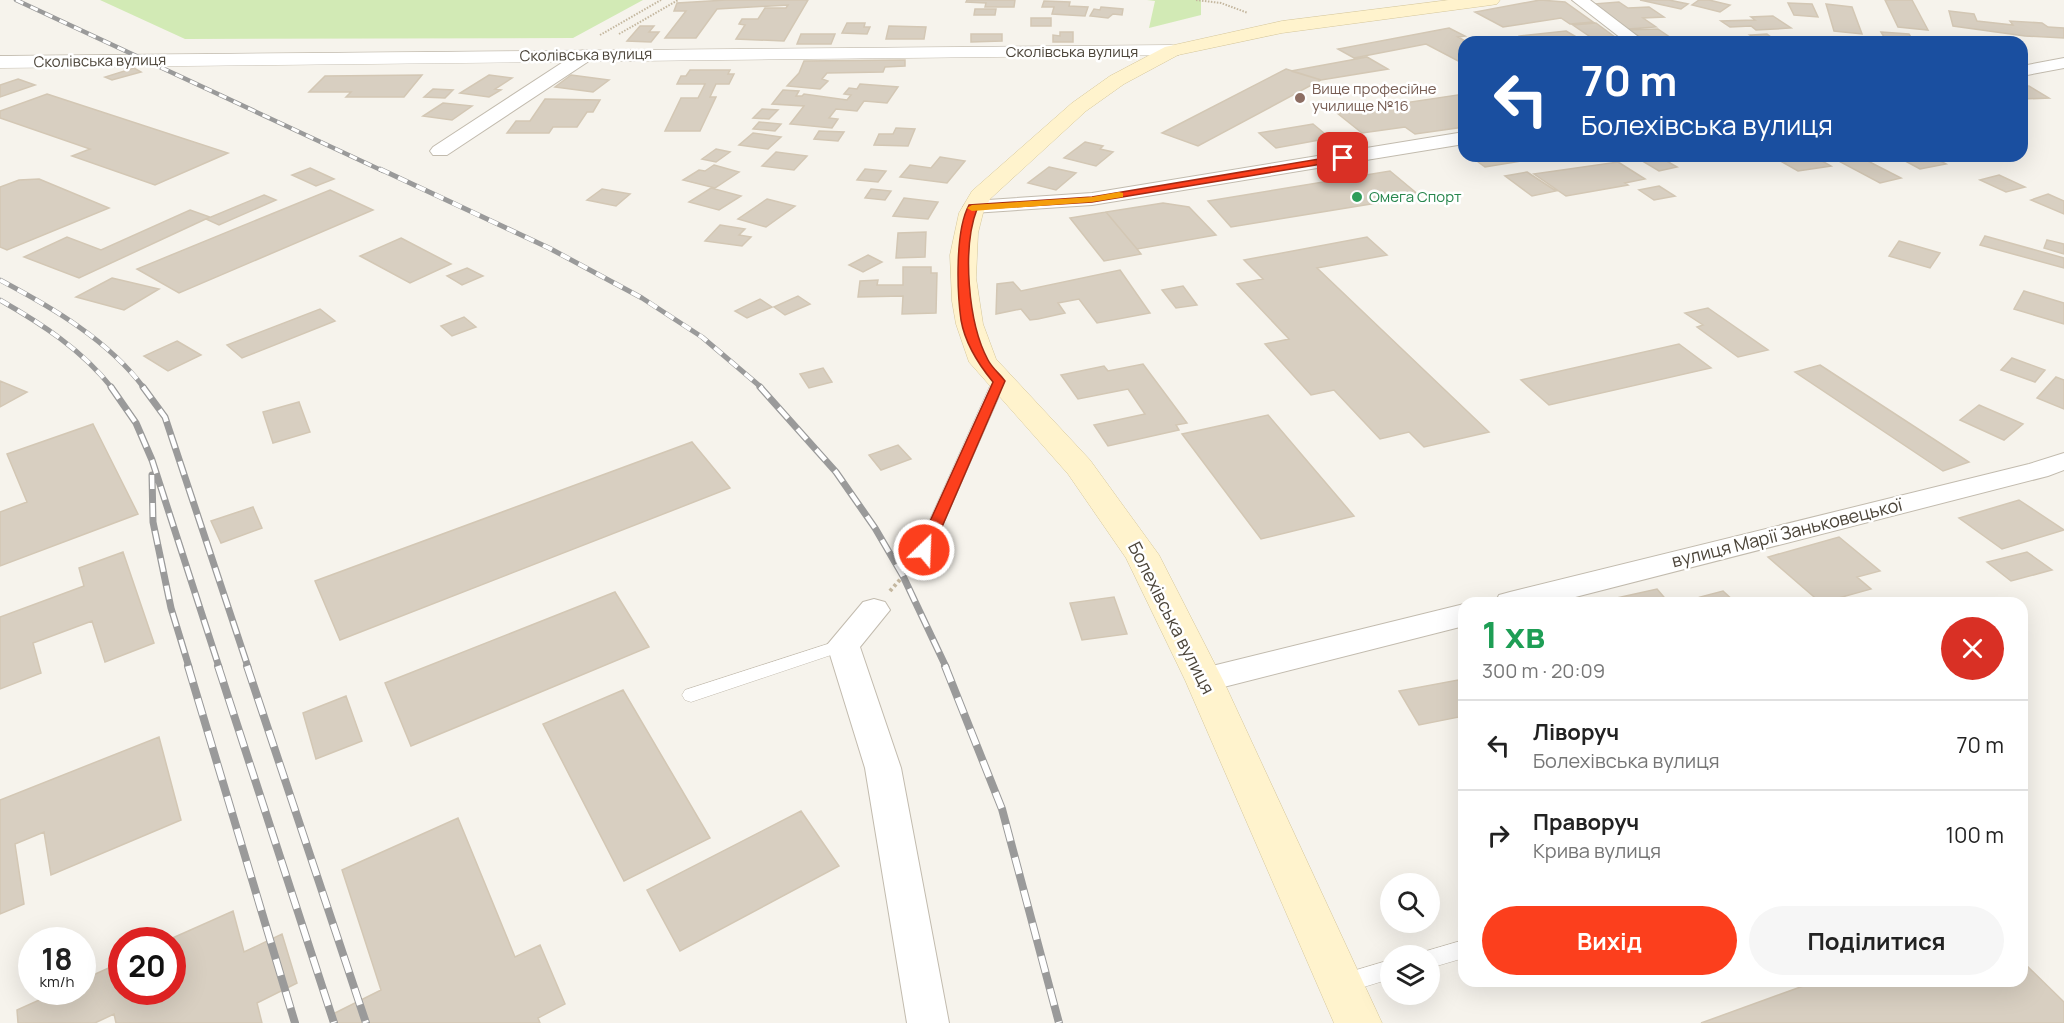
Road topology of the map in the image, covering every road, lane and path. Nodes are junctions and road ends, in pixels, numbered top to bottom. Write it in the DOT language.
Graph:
graph roads {
  1 [pos="662,0"];
  2 [pos="678,0"];
  3 [pos="1197,0"];
  4 [pos="1491,0"];
  5 [pos="1580,0"];
  6 [pos="1282,27"];
  7 [pos="1629,36"];
  8 [pos="597,37"];
  9 [pos="1172,51"];
  10 [pos="586,54"];
  11 [pos="0,62"];
  12 [pos="2064,63"];
  13 [pos="2028,70"];
  14 [pos="1458,139"];
  15 [pos="440,152"];
  16 [pos="973,207"];
  17 [pos="999,381"];
  18 [pos="2064,461"];
  19 [pos="924,550"];
  20 [pos="1534,597"];
  21 [pos="874,610"];
  22 [pos="1458,616"];
  23 [pos="843,645"];
  24 [pos="1204,680"];
  25 [pos="691,695"];
  26 [pos="1458,951"];
  27 [pos="1440,956"];
  28 [pos="1380,973"];
  29 [pos="1341,984"];
  30 [pos="928,1023"];
  31 [pos="1358,1023"];
  1 -- 8 [label="path"];
  2 -- 10 [label="path"];
  3 -- 6 [label="path"];
  4 -- 6 [label="main road, Болехівська вулиця"];
  5 -- 7 [label="street"];
  6 -- 9 [label="main road, Болехівська вулиця"];
  9 -- 10 [label="street, Сколівська вулиця"];
  9 -- 16 [label="main road, Болехівська вулиця"];
  10 -- 11 [label="street, Сколівська вулиця"];
  10 -- 15 [label="street"];
  12 -- 13 [label="street"];
  14 -- 16 [label="street"];
  16 -- 17 [label="main road, Болехівська вулиця"];
  17 -- 19 [label="lane"];
  17 -- 24 [label="main road, Болехівська вулиця"];
  18 -- 20 [label="street, вулиця Марії Заньковецької"];
  19 -- 21 [label="path"];
  21 -- 23 [label="street"];
  22 -- 24 [label="street"];
  23 -- 25 [label="lane"];
  23 -- 30 [label="street"];
  24 -- 29 [label="main road, Болехівська вулиця"];
  26 -- 27 [label="lane"];
  28 -- 29 [label="lane"];
  29 -- 31 [label="main road, Болехівська вулиця"];
}
